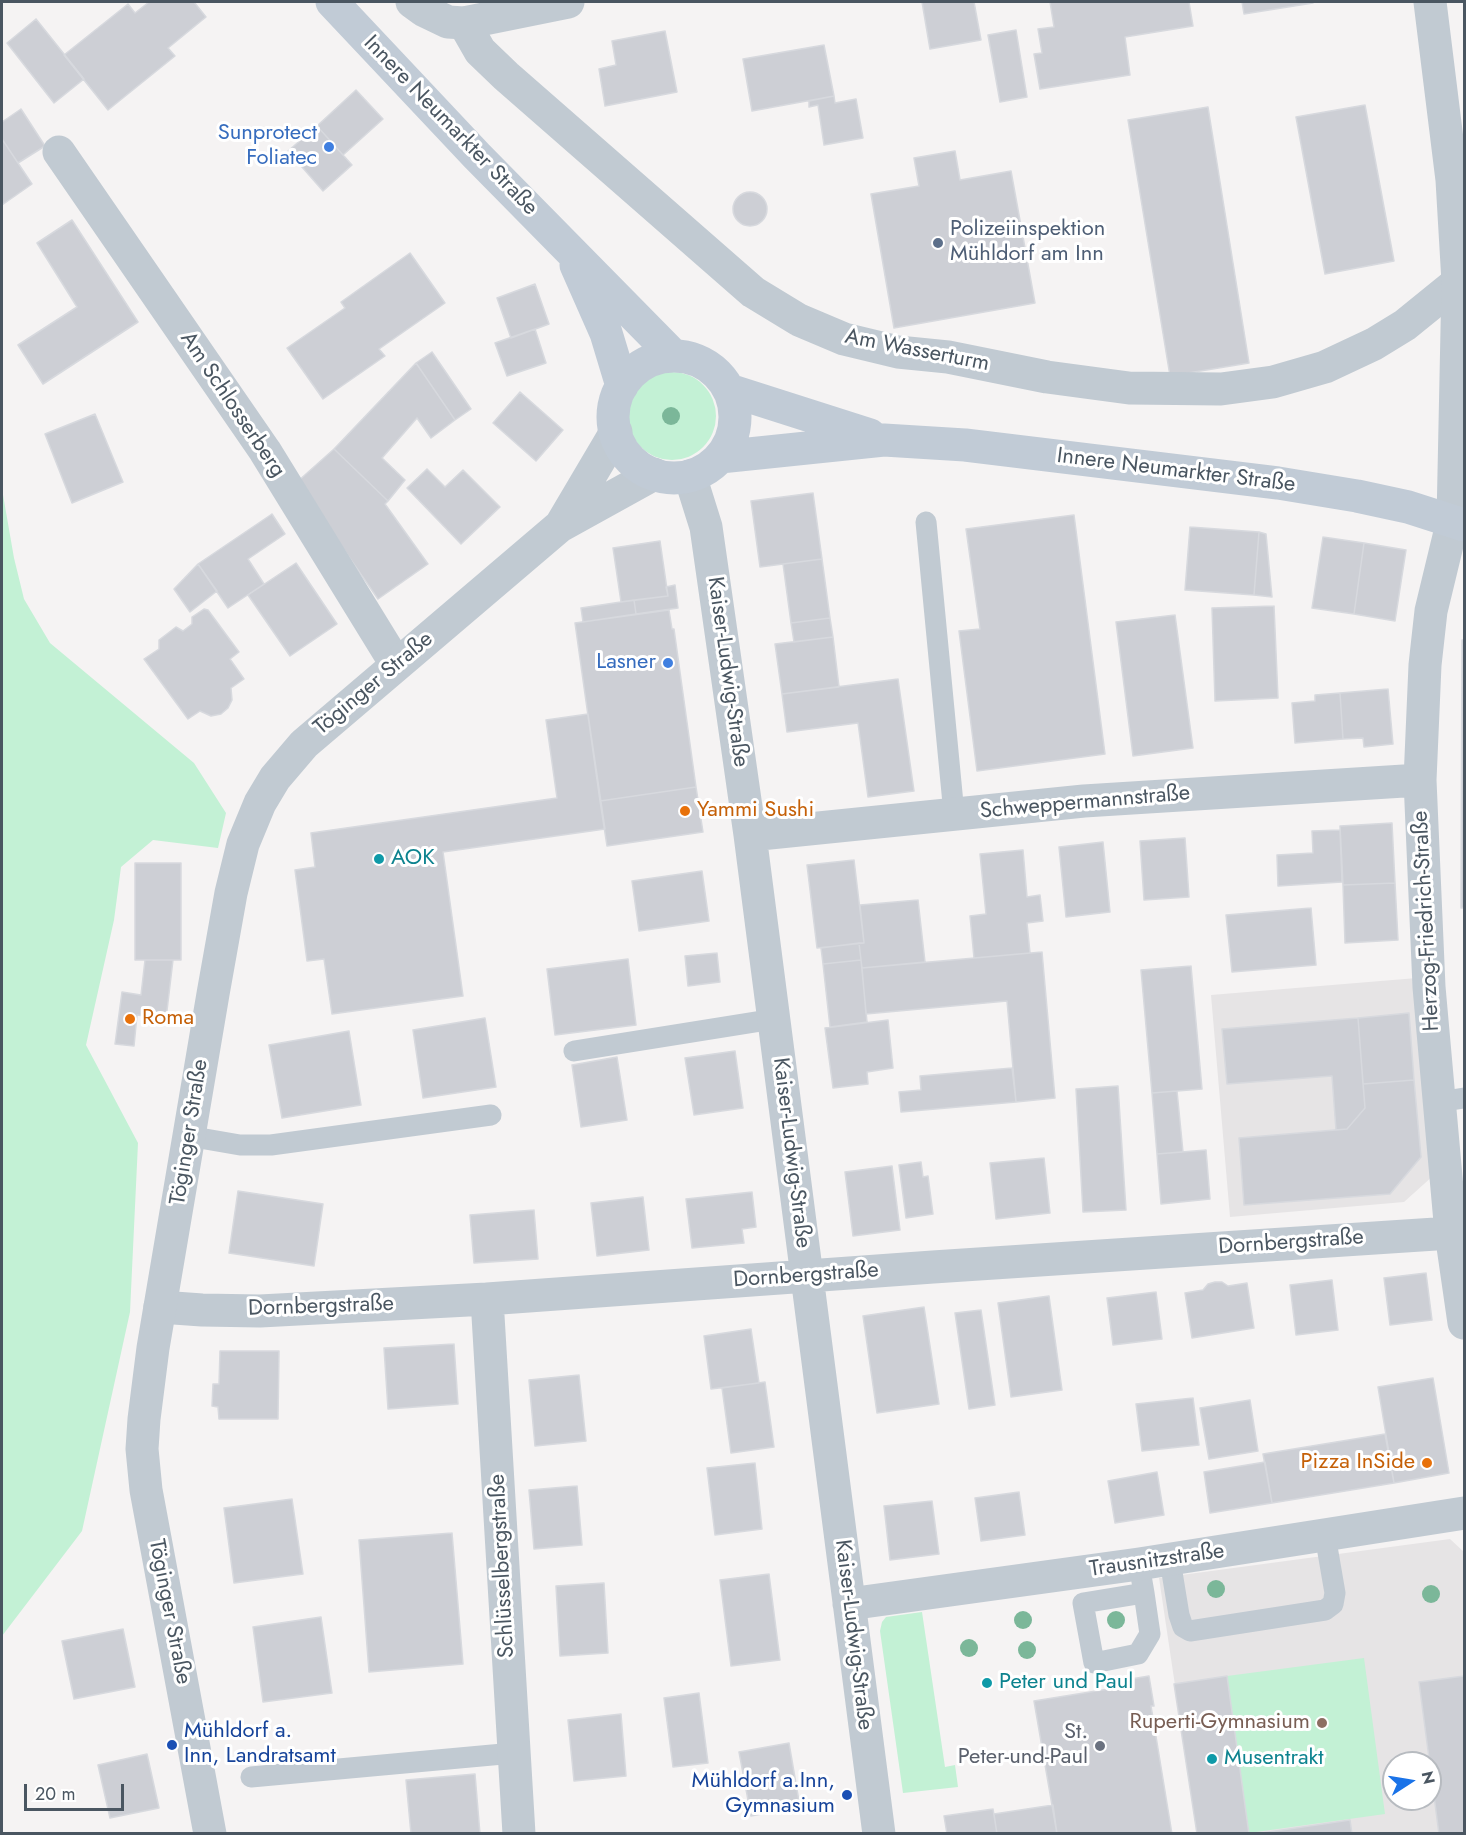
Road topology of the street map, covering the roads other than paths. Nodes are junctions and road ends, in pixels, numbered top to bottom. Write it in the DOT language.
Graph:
graph roads {
  1 [pos="332,2"];
  2 [pos="412,2"];
  3 [pos="568,2"];
  4 [pos="1431,2"];
  5 [pos="464,23"];
  6 [pos="59,152"];
  7 [pos="569,250"];
  8 [pos="1460,304"];
  9 [pos="673,355"];
  10 [pos="622,386"];
  11 [pos="729,390"];
  12 [pos="616,432"];
  13 [pos="884,440"];
  14 [pos="720,457"];
  15 [pos="654,474"];
  16 [pos="690,476"];
  17 [pos="926,522"];
  18 [pos="1459,522"];
  19 [pos="560,526"];
  20 [pos="396,664"];
  21 [pos="1420,780"];
  22 [pos="954,814"];
  23 [pos="750,835"];
  24 [pos="774,1019"];
  25 [pos="574,1051"];
  26 [pos="1452,1100"];
  27 [pos="491,1115"];
  28 [pos="188,1136"];
  29 [pos="1451,1233"];
  30 [pos="807,1277"];
  31 [pos="487,1299"];
  32 [pos="160,1307"];
  33 [pos="1464,1323"];
  34 [pos="1464,1513"];
  35 [pos="1325,1535"];
  36 [pos="1151,1572"];
  37 [pos="849,1605"];
  38 [pos="514,1753"];
  39 [pos="251,1777"];
  40 [pos="210,1833"];
  41 [pos="519,1833"];
  42 [pos="879,1833"];
  1 -- 7 [label="main road, Innere Neumarkter Straße"];
  2 -- 5 [label="street"];
  3 -- 5 [label="street"];
  4 -- 8 [label="street, Herzog-Friedrich-Straße"];
  5 -- 8 [label="street, Am Wasserturm"];
  6 -- 20 [label="street, Am Schlosserberg"];
  7 -- 9 [label="main road, Innere Neumarkter Straße"];
  7 -- 10 [label="main road, Innere Neumarkter Straße"];
  8 -- 18 [label="street, Herzog-Friedrich-Straße"];
  9 -- 10 [label="main road"];
  9 -- 11 [label="main road"];
  10 -- 12 [label="main road"];
  11 -- 13 [label="main road, Innere Neumarkter Straße"];
  11 -- 14 [label="main road"];
  12 -- 15 [label="main road"];
  12 -- 19 [label="street, Töginger Straße"];
  13 -- 14 [label="main road, Innere Neumarkter Straße"];
  13 -- 18 [label="main road, Innere Neumarkter Straße"];
  14 -- 16 [label="main road"];
  15 -- 16 [label="main road"];
  15 -- 19 [label="street, Töginger Straße"];
  16 -- 23 [label="street, Kaiser-Ludwig-Straße"];
  17 -- 22 [label="lane"];
  18 -- 21 [label="street, Herzog-Friedrich-Straße"];
  19 -- 20 [label="street, Töginger Straße"];
  20 -- 28 [label="street, Töginger Straße"];
  21 -- 22 [label="street, Schweppermannstraße"];
  21 -- 26 [label="street, Herzog-Friedrich-Straße"];
  22 -- 23 [label="street, Schweppermannstraße"];
  23 -- 24 [label="street, Kaiser-Ludwig-Straße"];
  24 -- 25 [label="lane"];
  24 -- 30 [label="street, Kaiser-Ludwig-Straße"];
  26 -- 29 [label="street, Herzog-Friedrich-Straße"];
  27 -- 28 [label="lane"];
  28 -- 32 [label="street, Töginger Straße"];
  29 -- 30 [label="street, Dornbergstraße"];
  29 -- 33 [label="street, Herzog-Friedrich-Straße"];
  30 -- 31 [label="street, Dornbergstraße"];
  30 -- 37 [label="street, Kaiser-Ludwig-Straße"];
  31 -- 32 [label="street, Dornbergstraße"];
  31 -- 38 [label="street, Schlüsselbergstraße"];
  32 -- 40 [label="street, Töginger Straße"];
  34 -- 35 [label="street, Trausnitzstraße"];
  35 -- 36 [label="street, Trausnitzstraße"];
  35 -- 36 [label="lane"];
  36 -- 37 [label="street, Trausnitzstraße"];
  37 -- 42 [label="street, Kaiser-Ludwig-Straße"];
  38 -- 39 [label="lane"];
  38 -- 41 [label="street, Schlüsselbergstraße"];
}
